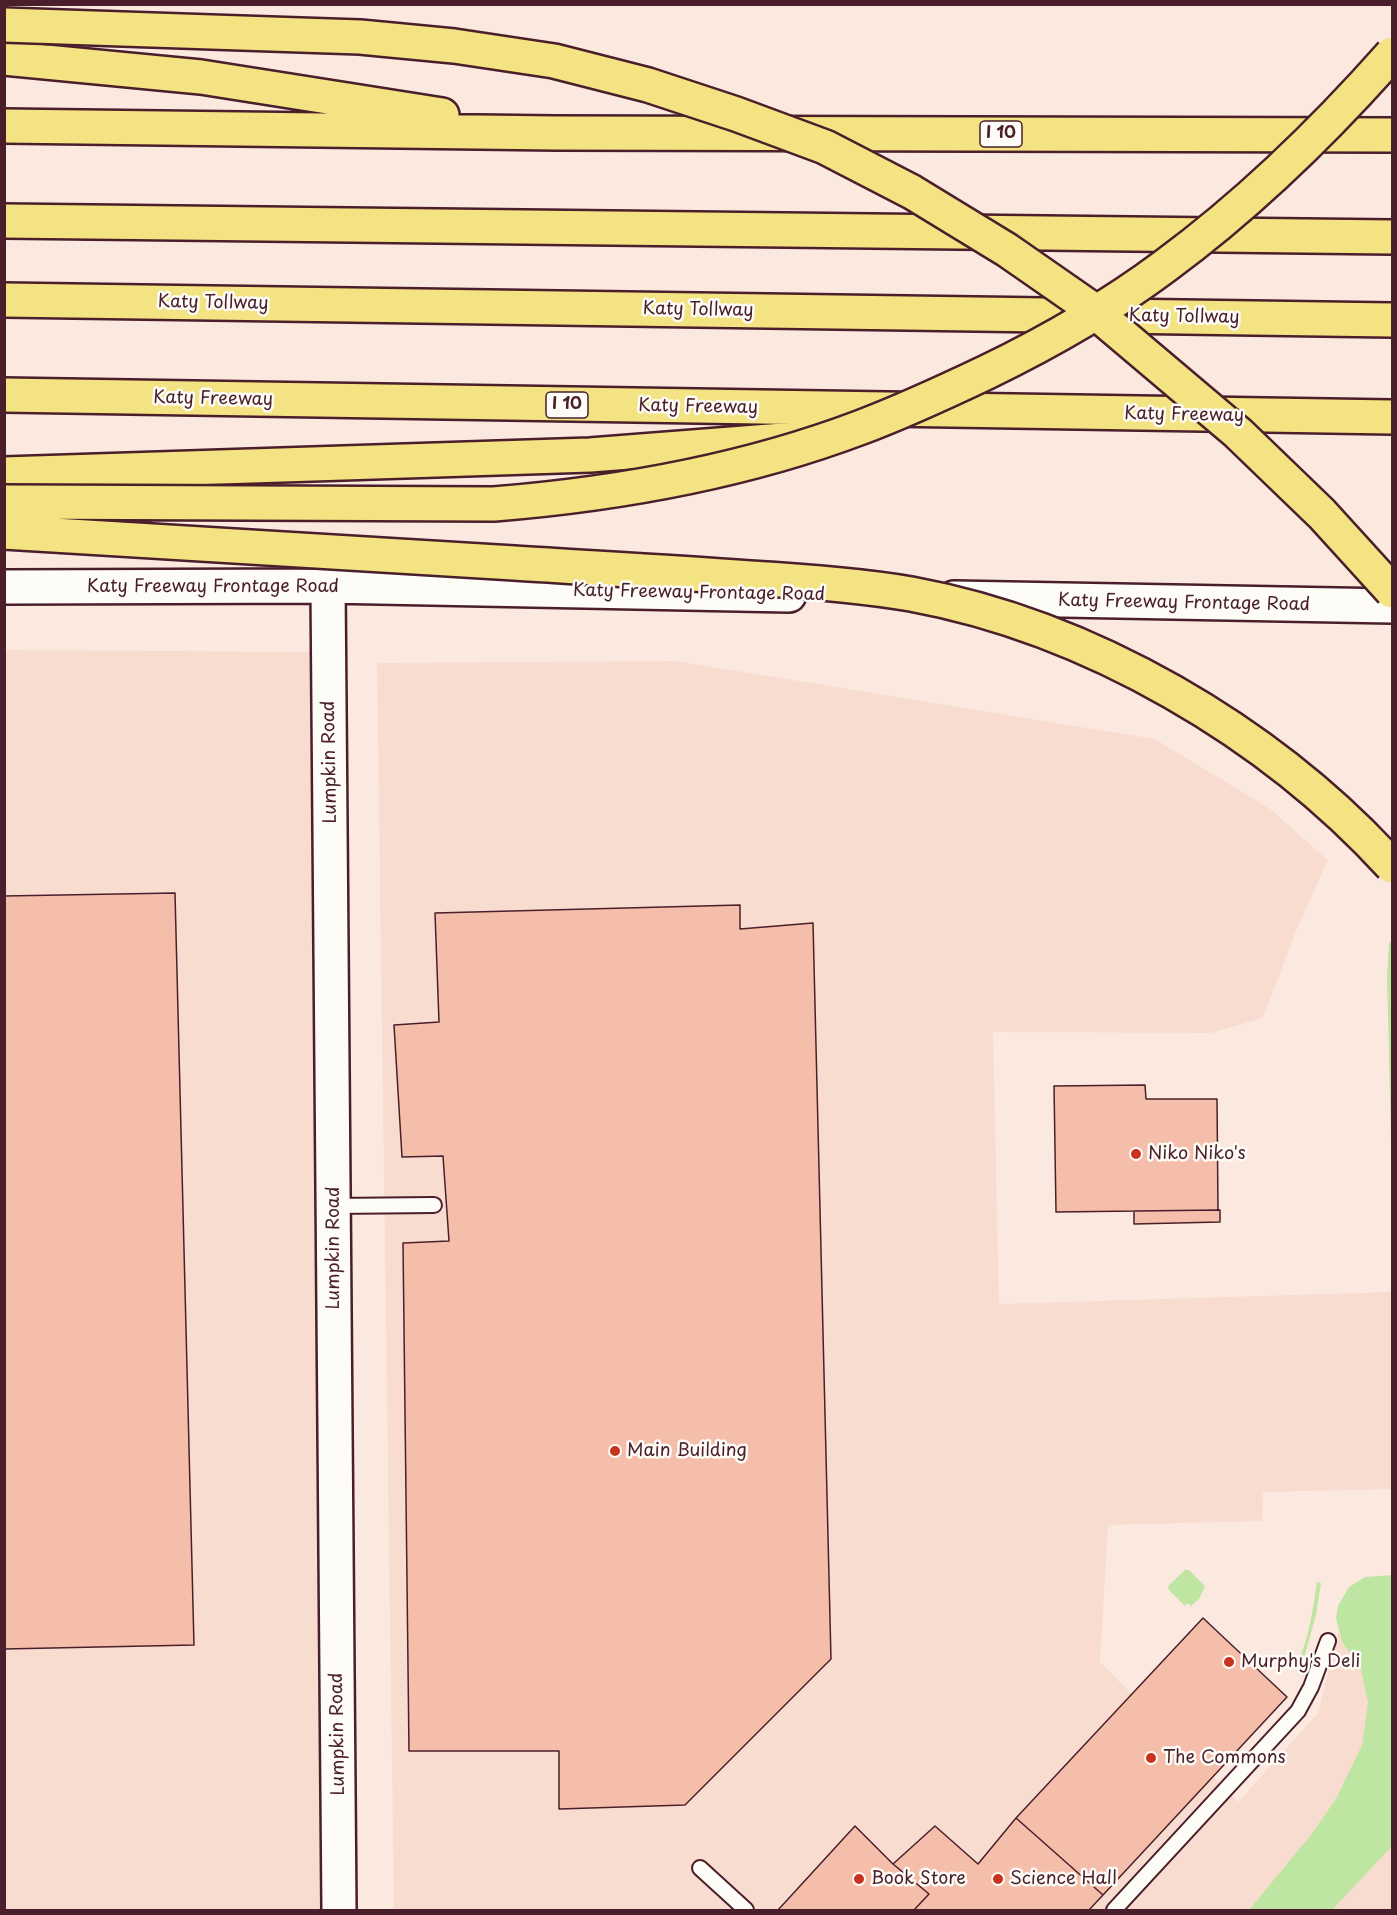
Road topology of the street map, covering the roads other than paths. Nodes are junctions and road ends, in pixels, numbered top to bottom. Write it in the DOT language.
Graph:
graph roads {
  1 [pos="4,25"];
  2 [pos="1392,54"];
  3 [pos="4,58"];
  4 [pos="4,126"];
  5 [pos="556,133"];
  6 [pos="1377,135"];
  7 [pos="4,221"];
  8 [pos="1377,237"];
  9 [pos="4,300"];
  10 [pos="1379,320"];
  11 [pos="4,395"];
  12 [pos="1130,414"];
  13 [pos="1379,417"];
  14 [pos="4,474"];
  15 [pos="4,502"];
  16 [pos="4,532"];
  17 [pos="1392,566"];
  18 [pos="328,586"];
  19 [pos="4,587"];
  20 [pos="1392,591"];
  21 [pos="1289,605"];
  22 [pos="1392,606"];
  23 [pos="1392,626"];
  24 [pos="1392,866"];
  25 [pos="434,1205"];
  26 [pos="333,1206"];
  27 [pos="1328,1641"];
  28 [pos="700,1868"];
  29 [pos="339,1911"];
  30 [pos="746,1911"];
  31 [pos="1114,1911"];
  1 -- 20 [label="highway, bridge"];
  2 -- 15 [label="highway, bridge"];
  3 -- 5 [label="highway"];
  4 -- 5 [label="highway, I 10"];
  5 -- 6 [label="highway, I 10"];
  7 -- 8 [label="highway"];
  9 -- 10 [label="highway, Katy Tollway"];
  11 -- 12 [label="highway, Katy Freeway / I 10"];
  12 -- 13 [label="highway, Katy Freeway / I 10"];
  12 -- 14 [label="highway"];
  16 -- 24 [label="highway, bridge"];
  17 -- 21 [label="main road"];
  18 -- 19 [label="main road, Katy Freeway Frontage Road"];
  18 -- 21 [label="main road, Katy Freeway Frontage Road"];
  18 -- 26 [label="main road, Lumpkin Road"];
  21 -- 22 [label="main road, Katy Freeway Frontage Road"];
  21 -- 23 [label="main road"];
  25 -- 26 [label="lane"];
  26 -- 29 [label="main road, Lumpkin Road"];
  27 -- 31 [label="lane"];
  28 -- 30 [label="lane"];
}
